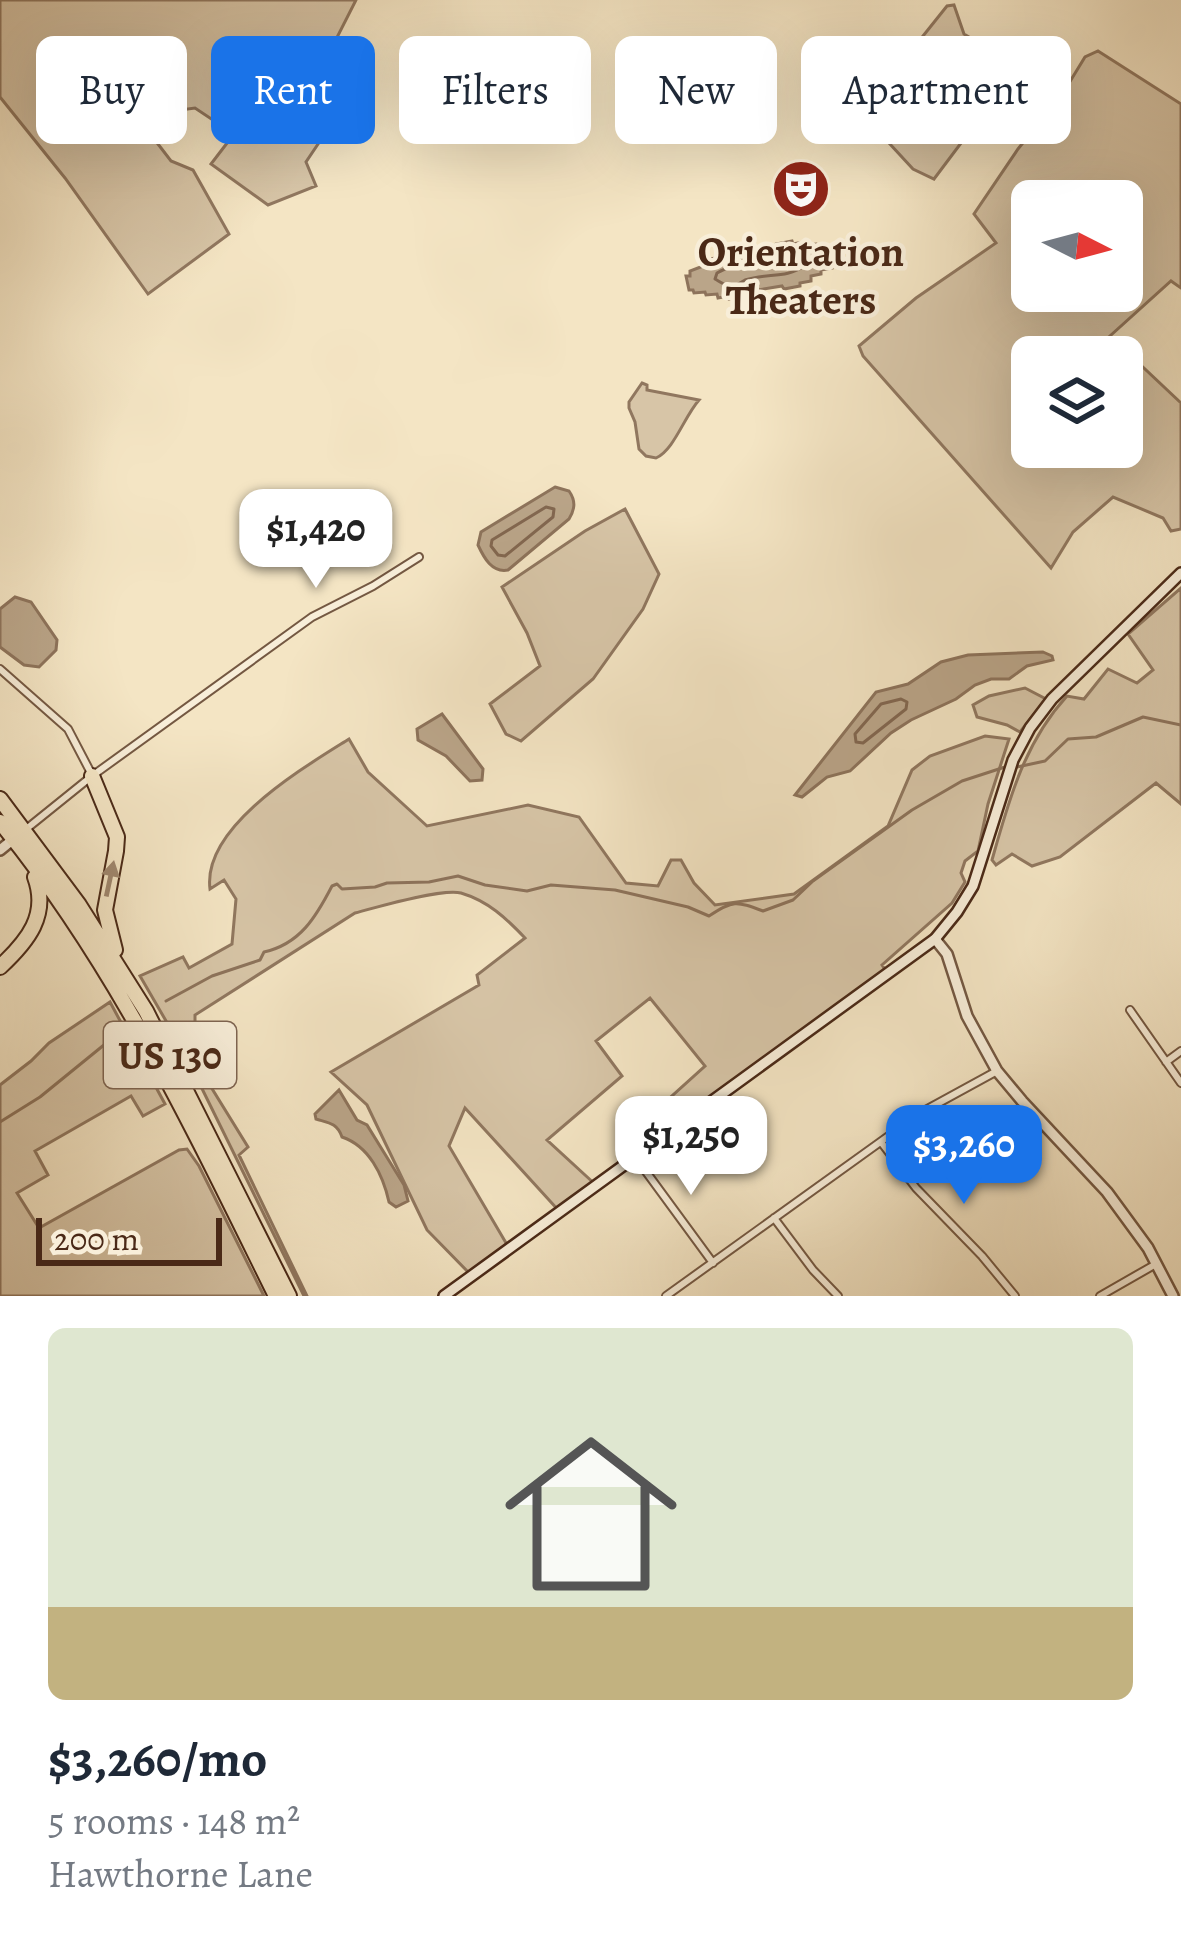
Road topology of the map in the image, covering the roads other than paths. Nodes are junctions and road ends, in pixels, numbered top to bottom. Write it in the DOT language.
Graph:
graph roads {
  1 [pos="418,557"];
  2 [pos="1181,573"];
  3 [pos="0,669"];
  4 [pos="92,776"];
  5 [pos="0,799"];
  6 [pos="0,822"];
  7 [pos="19,834"];
  8 [pos="0,850"];
  9 [pos="29,861"];
  10 [pos="935,939"];
  11 [pos="0,967"];
  12 [pos="129,983"];
  13 [pos="1130,1010"];
  14 [pos="1181,1051"];
  15 [pos="1166,1062"];
  16 [pos="997,1070"];
  17 [pos="1181,1084"];
  18 [pos="881,1142"];
  19 [pos="636,1158"];
  20 [pos="774,1218"];
  21 [pos="712,1262"];
  22 [pos="1156,1264"];
  23 [pos="276,1296"];
  24 [pos="289,1296"];
  25 [pos="444,1296"];
  26 [pos="666,1296"];
  27 [pos="838,1296"];
  28 [pos="1015,1296"];
  29 [pos="1100,1296"];
  30 [pos="1173,1296"];
  1 -- 4 [label="street"];
  2 -- 10 [label="main road"];
  3 -- 4 [label="street"];
  4 -- 7 [label="street"];
  12 -- 4 [label="highway, one-way"];
  5 -- 7 [label="highway, US 130"];
  6 -- 7 [label="highway, US 130"];
  7 -- 8 [label="main road"];
  7 -- 9 [label="highway, US 130"];
  7 -- 12 [label="highway, US 130"];
  9 -- 11 [label="highway"];
  9 -- 23 [label="highway, US 130"];
  10 -- 16 [label="main road"];
  10 -- 19 [label="main road"];
  12 -- 24 [label="highway, US 130"];
  13 -- 15 [label="street"];
  14 -- 15 [label="street"];
  15 -- 17 [label="street"];
  16 -- 18 [label="street"];
  16 -- 22 [label="main road"];
  18 -- 20 [label="street"];
  18 -- 28 [label="street"];
  19 -- 21 [label="street"];
  19 -- 25 [label="main road"];
  20 -- 21 [label="street"];
  20 -- 27 [label="street"];
  21 -- 26 [label="street"];
  22 -- 29 [label="street"];
  22 -- 30 [label="main road"];
}
